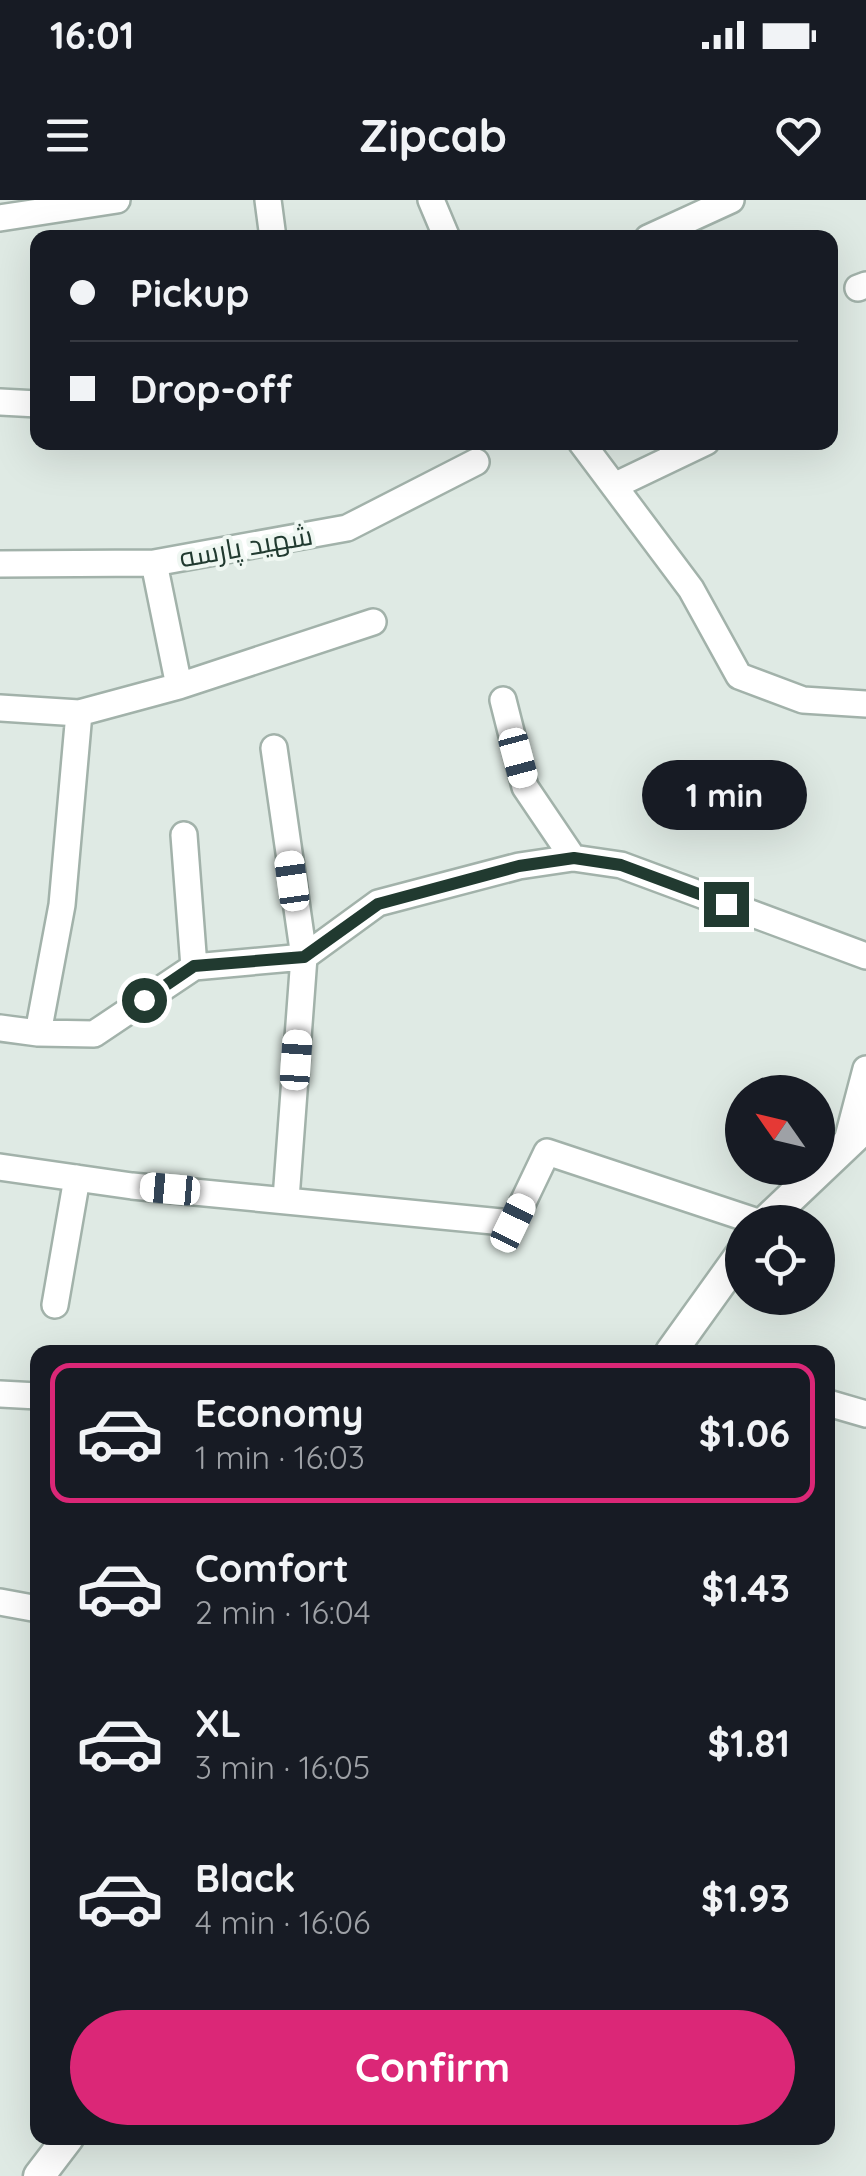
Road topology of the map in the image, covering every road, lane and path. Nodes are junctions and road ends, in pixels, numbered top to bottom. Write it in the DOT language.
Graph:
graph roads {
  1 [pos="117,200"];
  2 [pos="268,200"];
  3 [pos="431,200"];
  4 [pos="731,200"];
  5 [pos="0,218"];
  6 [pos="272,230"];
  7 [pos="443,230"];
  8 [pos="665,230"];
  9 [pos="0,402"];
  10 [pos="30,404"];
  11 [pos="587,450"];
  12 [pos="689,450"];
  13 [pos="476,462"];
  14 [pos="614,486"];
  15 [pos="154,563"];
  16 [pos="0,564"];
  17 [pos="374,622"];
  18 [pos="179,686"];
  19 [pos="504,700"];
  20 [pos="866,704"];
  21 [pos="0,708"];
  22 [pos="79,713"];
  23 [pos="274,748"];
  24 [pos="184,835"];
  25 [pos="574,858"];
  26 [pos="866,956"];
  27 [pos="304,957"];
  28 [pos="194,966"];
  29 [pos="0,1028"];
  30 [pos="38,1033"];
  31 [pos="866,1070"];
  32 [pos="856,1136"];
  33 [pos="0,1167"];
  34 [pos="78,1178"];
  35 [pos="286,1199"];
  36 [pos="781,1205"];
  37 [pos="725,1210"];
  38 [pos="725,1277"];
  39 [pos="56,1305"];
  40 [pos="676,1345"];
  41 [pos="0,1394"];
  42 [pos="30,1396"];
  43 [pos="835,1405"];
  44 [pos="866,1414"];
  45 [pos="0,1602"];
  46 [pos="30,1607"];
  47 [pos="63,2145"];
  48 [pos="39,2176"];
  1 -- 5 [label="street"];
  2 -- 6 [label="street"];
  3 -- 7 [label="street"];
  4 -- 8 [label="street"];
  9 -- 10 [label="street"];
  11 -- 14 [label="street"];
  12 -- 14 [label="street"];
  13 -- 15 [label="street, شهید پارسه"];
  14 -- 20 [label="street"];
  15 -- 16 [label="street, شهید پارسه"];
  15 -- 18 [label="street"];
  17 -- 18 [label="street"];
  18 -- 22 [label="street"];
  19 -- 25 [label="street"];
  21 -- 22 [label="street"];
  22 -- 30 [label="street"];
  23 -- 27 [label="street"];
  24 -- 28 [label="street"];
  25 -- 26 [label="street"];
  25 -- 27 [label="street"];
  27 -- 28 [label="street"];
  27 -- 35 [label="street"];
  28 -- 30 [label="street"];
  29 -- 30 [label="street"];
  31 -- 32 [label="street"];
  32 -- 36 [label="street"];
  33 -- 34 [label="street"];
  34 -- 35 [label="street"];
  34 -- 39 [label="street"];
  35 -- 37 [label="street"];
  38 -- 40 [label="street"];
  41 -- 42 [label="street"];
  43 -- 44 [label="street"];
  45 -- 46 [label="street"];
  47 -- 48 [label="street"];
}
